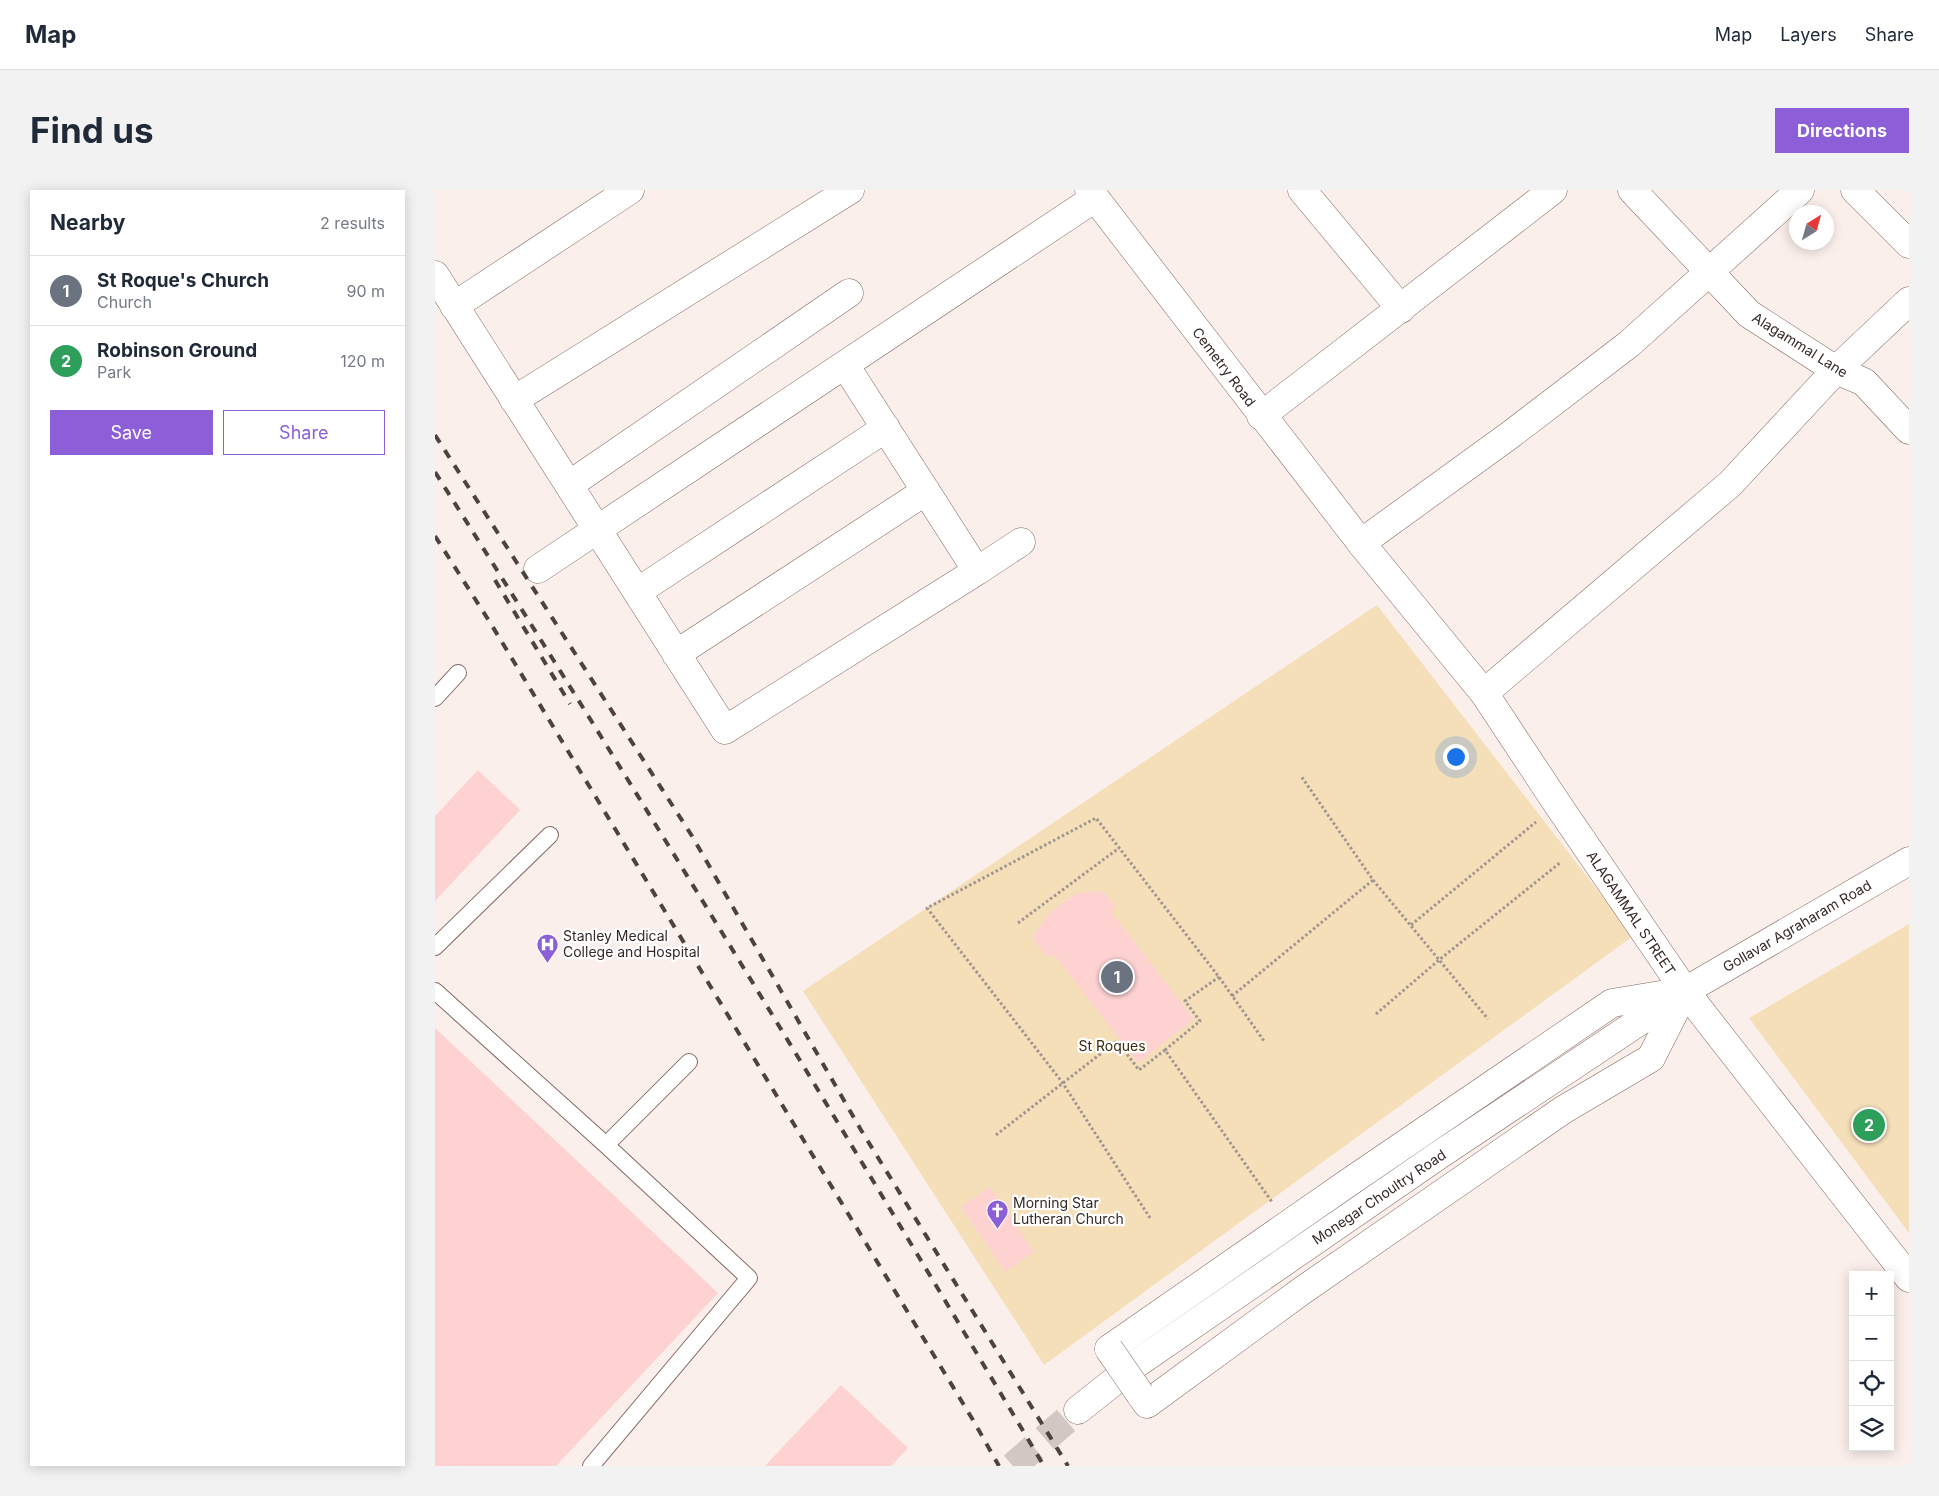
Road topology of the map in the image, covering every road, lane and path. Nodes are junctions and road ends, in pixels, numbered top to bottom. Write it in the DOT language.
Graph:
graph roads {
  1 [pos="630,190"];
  2 [pos="850,190"];
  3 [pos="1302,190"];
  4 [pos="1553,190"];
  5 [pos="1632,190"];
  6 [pos="1800,190"];
  7 [pos="1855,190"];
  8 [pos="1092,194"];
  9 [pos="1909,244"];
  10 [pos="1710,272"];
  11 [pos="435,275"];
  12 [pos="849,293"];
  13 [pos="1909,301"];
  14 [pos="454,306"];
  15 [pos="1401,309"];
  16 [pos="845,365"];
  17 [pos="1836,370"];
  18 [pos="515,400"];
  19 [pos="1261,416"];
  20 [pos="886,428"];
  21 [pos="1909,430"];
  22 [pos="569,485"];
  23 [pos="926,491"];
  24 [pos="597,530"];
  25 [pos="1021,542"];
  26 [pos="1361,543"];
  27 [pos="538,569"];
  28 [pos="977,571"];
  29 [pos="637,592"];
  30 [pos="676,654"];
  31 [pos="458,672"];
  32 [pos="1484,692"];
  33 [pos="435,698"];
  34 [pos="1301,776"];
  35 [pos="1558,805"];
  36 [pos="550,836"];
  37 [pos="1584,844"];
  38 [pos="1119,848"];
  39 [pos="1909,861"];
  40 [pos="1373,880"];
  41 [pos="1018,923"];
  42 [pos="1411,925"];
  43 [pos="435,947"];
  44 [pos="1439,960"];
  45 [pos="1219,977"];
  46 [pos="435,991"];
  47 [pos="1685,991"];
  48 [pos="1232,996"];
  49 [pos="1376,1014"];
  50 [pos="1488,1019"];
  51 [pos="1264,1041"];
  52 [pos="1165,1050"];
  53 [pos="689,1062"];
  54 [pos="1062,1082"];
  55 [pos="995,1135"];
  56 [pos="606,1146"];
  57 [pos="1150,1218"];
  58 [pos="1288,1225"];
  59 [pos="1909,1278"];
  60 [pos="1078,1410"];
  61 [pos="591,1466"];
  1 -- 14 [label="street"];
  2 -- 18 [label="street"];
  3 -- 15 [label="street"];
  4 -- 15 [label="street"];
  5 -- 10 [label="street, Alagammal Lane"];
  6 -- 10 [label="street"];
  7 -- 9 [label="street"];
  8 -- 16 [label="street"];
  8 -- 19 [label="street, Cemetry Road"];
  10 -- 17 [label="street, Alagammal Lane"];
  10 -- 26 [label="street"];
  11 -- 14 [label="street"];
  12 -- 22 [label="street"];
  13 -- 17 [label="street"];
  14 -- 18 [label="street"];
  15 -- 19 [label="street"];
  16 -- 20 [label="street"];
  16 -- 24 [label="street"];
  17 -- 21 [label="street, Alagammal Lane"];
  17 -- 32 [label="street"];
  18 -- 22 [label="street"];
  19 -- 26 [label="street, Cemetry Road"];
  20 -- 23 [label="street"];
  20 -- 29 [label="street"];
  22 -- 24 [label="street"];
  23 -- 28 [label="street"];
  23 -- 30 [label="street"];
  24 -- 27 [label="street"];
  24 -- 29 [label="street"];
  25 -- 28 [label="street"];
  26 -- 32 [label="street, ALAGAMMAL STREET"];
  28 -- 30 [label="street"];
  29 -- 30 [label="street"];
  31 -- 33 [label="lane"];
  32 -- 35 [label="street, ALAGAMMAL STREET"];
  34 -- 40 [label="path"];
  35 -- 37 [label="street, ALAGAMMAL STREET"];
  35 -- 42 [label="path"];
  36 -- 43 [label="lane"];
  37 -- 44 [label="path"];
  37 -- 47 [label="street, ALAGAMMAL STREET"];
  38 -- 41 [label="path"];
  38 -- 45 [label="path"];
  38 -- 54 [label="path"];
  39 -- 47 [label="street, Gollavar Agraharam Road"];
  40 -- 42 [label="path"];
  40 -- 48 [label="path"];
  42 -- 44 [label="path"];
  44 -- 49 [label="path"];
  44 -- 50 [label="path"];
  45 -- 48 [label="path"];
  45 -- 52 [label="path"];
  46 -- 56 [label="lane"];
  47 -- 58 [label="street"];
  47 -- 58 [label="street, bridge"];
  47 -- 59 [label="street, ALAGAMMAL STREET"];
  47 -- 60 [label="street, Monegar Choultry Road"];
  48 -- 51 [label="path"];
  52 -- 54 [label="path"];
  52 -- 58 [label="path"];
  53 -- 56 [label="lane"];
  54 -- 55 [label="path"];
  54 -- 57 [label="path"];
  56 -- 61 [label="lane"];
}
